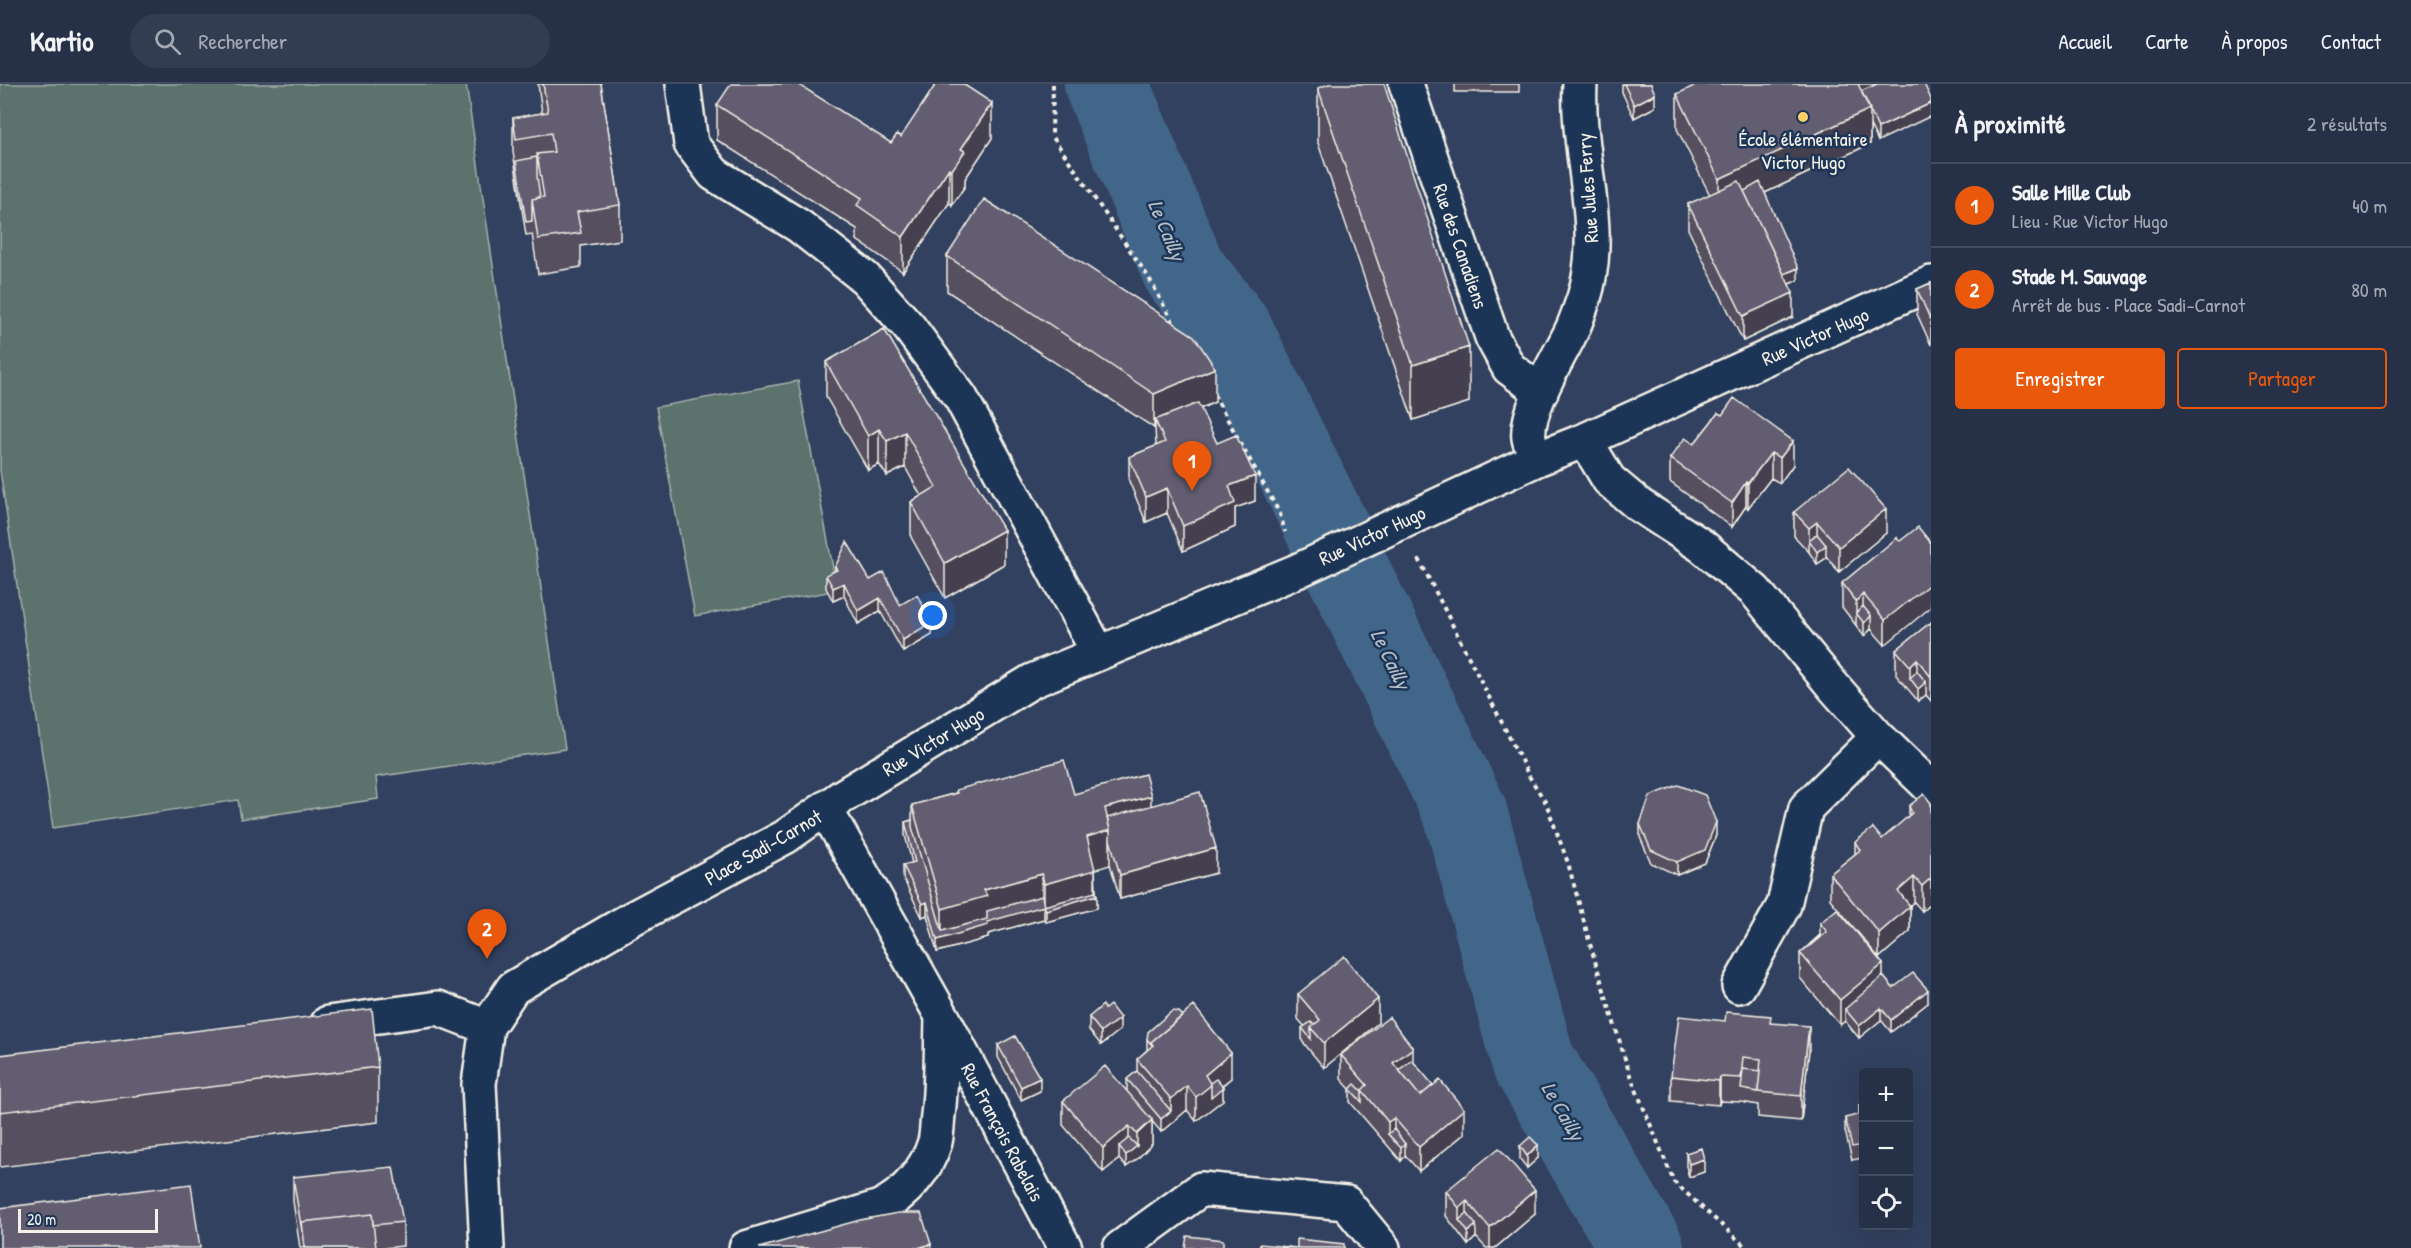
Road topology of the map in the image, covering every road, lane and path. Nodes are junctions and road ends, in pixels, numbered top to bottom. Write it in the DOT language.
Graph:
graph roads {
  1 [pos="683,84"];
  2 [pos="1053,84"];
  3 [pos="1406,84"];
  4 [pos="1580,84"];
  5 [pos="1931,283"];
  6 [pos="1177,329"];
  7 [pos="1211,391"];
  8 [pos="1541,392"];
  9 [pos="1585,441"];
  10 [pos="1538,459"];
  11 [pos="1280,514"];
  12 [pos="1420,562"];
  13 [pos="1098,652"];
  14 [pos="1878,737"];
  15 [pos="1931,788"];
  16 [pos="825,808"];
  17 [pos="1740,986"];
  18 [pos="942,1016"];
  19 [pos="296,1027"];
  20 [pos="487,1027"];
  21 [pos="487,1248"];
  22 [pos="746,1248"];
  23 [pos="1065,1248"];
  24 [pos="1120,1248"];
  25 [pos="1383,1248"];
  26 [pos="1746,1248"];
  1 -- 13 [label="street"];
  2 -- 6 [label="path"];
  3 -- 8 [label="street, Rue des Canadiens"];
  4 -- 8 [label="street, Rue Jules Ferry"];
  5 -- 9 [label="street, Rue Victor Hugo"];
  7 -- 11 [label="path"];
  8 -- 10 [label="street, Rue Jules Ferry"];
  9 -- 10 [label="street, Rue Victor Hugo"];
  9 -- 14 [label="street"];
  10 -- 13 [label="street, Rue Victor Hugo"];
  12 -- 26 [label="path"];
  13 -- 16 [label="street, Rue Victor Hugo"];
  14 -- 15 [label="street"];
  14 -- 17 [label="street"];
  16 -- 18 [label="street, Place Sadi-Carnot"];
  16 -- 20 [label="street, Place Sadi-Carnot"];
  18 -- 22 [label="street"];
  18 -- 23 [label="street, Rue François Rabelais"];
  19 -- 20 [label="street"];
  20 -- 21 [label="street, Place Sadi-Carnot"];
  24 -- 25 [label="street"];
}
